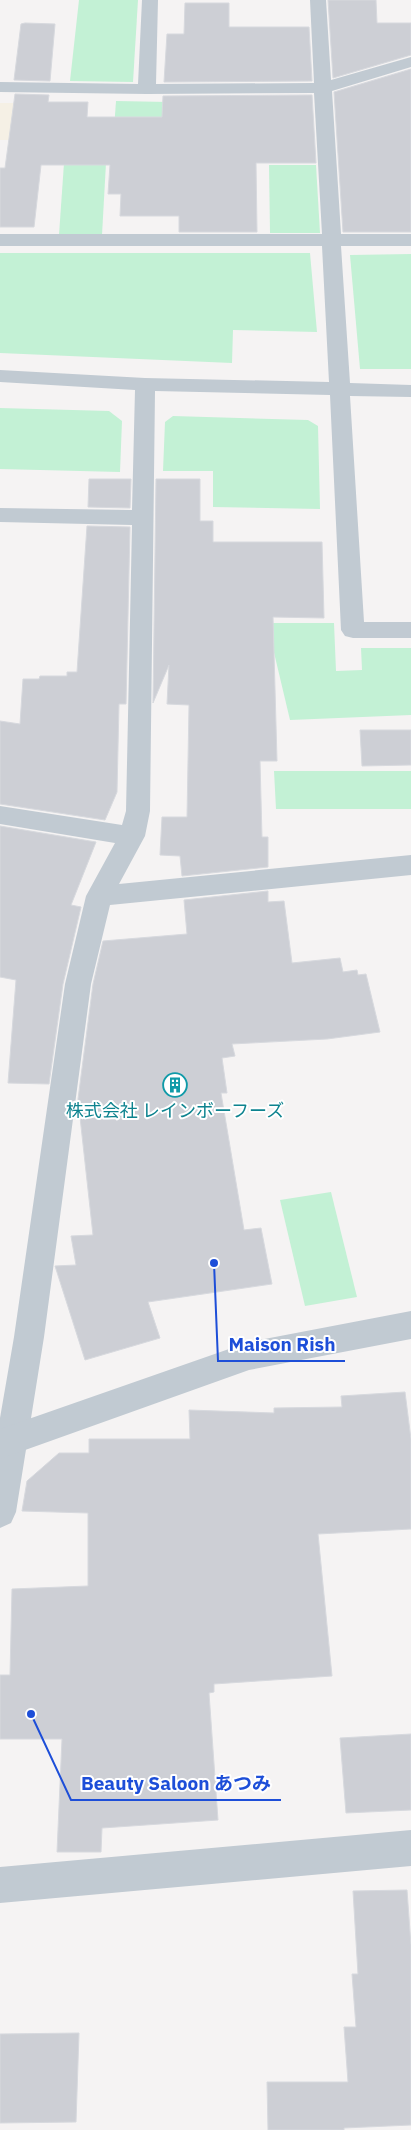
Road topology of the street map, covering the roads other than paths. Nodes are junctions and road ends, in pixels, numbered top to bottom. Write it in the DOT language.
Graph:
graph roads {
  1 [pos="150,0"];
  2 [pos="318,0"];
  3 [pos="411,62"];
  4 [pos="0,87"];
  5 [pos="324,88"];
  6 [pos="147,90"];
  7 [pos="0,240"];
  8 [pos="330,240"];
  9 [pos="411,240"];
  10 [pos="0,376"];
  11 [pos="145,384"];
  12 [pos="340,390"];
  13 [pos="411,391"];
  14 [pos="0,515"];
  15 [pos="143,518"];
  16 [pos="411,630"];
  17 [pos="0,814"];
  18 [pos="132,836"];
  19 [pos="411,865"];
  20 [pos="100,896"];
  21 [pos="411,1325"];
  22 [pos="6,1442"];
  23 [pos="0,1512"];
  24 [pos="411,1848"];
  25 [pos="0,1885"];
  1 -- 6 [label="street"];
  2 -- 5 [label="street"];
  3 -- 5 [label="street"];
  4 -- 6 [label="street"];
  5 -- 6 [label="street"];
  5 -- 8 [label="street"];
  7 -- 8 [label="street"];
  8 -- 9 [label="street"];
  8 -- 12 [label="street"];
  10 -- 11 [label="street"];
  11 -- 12 [label="street"];
  11 -- 15 [label="street"];
  12 -- 13 [label="street"];
  12 -- 16 [label="street"];
  14 -- 15 [label="street"];
  15 -- 18 [label="street"];
  17 -- 18 [label="street"];
  18 -- 20 [label="street"];
  19 -- 20 [label="street"];
  20 -- 22 [label="street"];
  21 -- 22 [label="street"];
  22 -- 23 [label="street"];
  24 -- 25 [label="street"];
}
